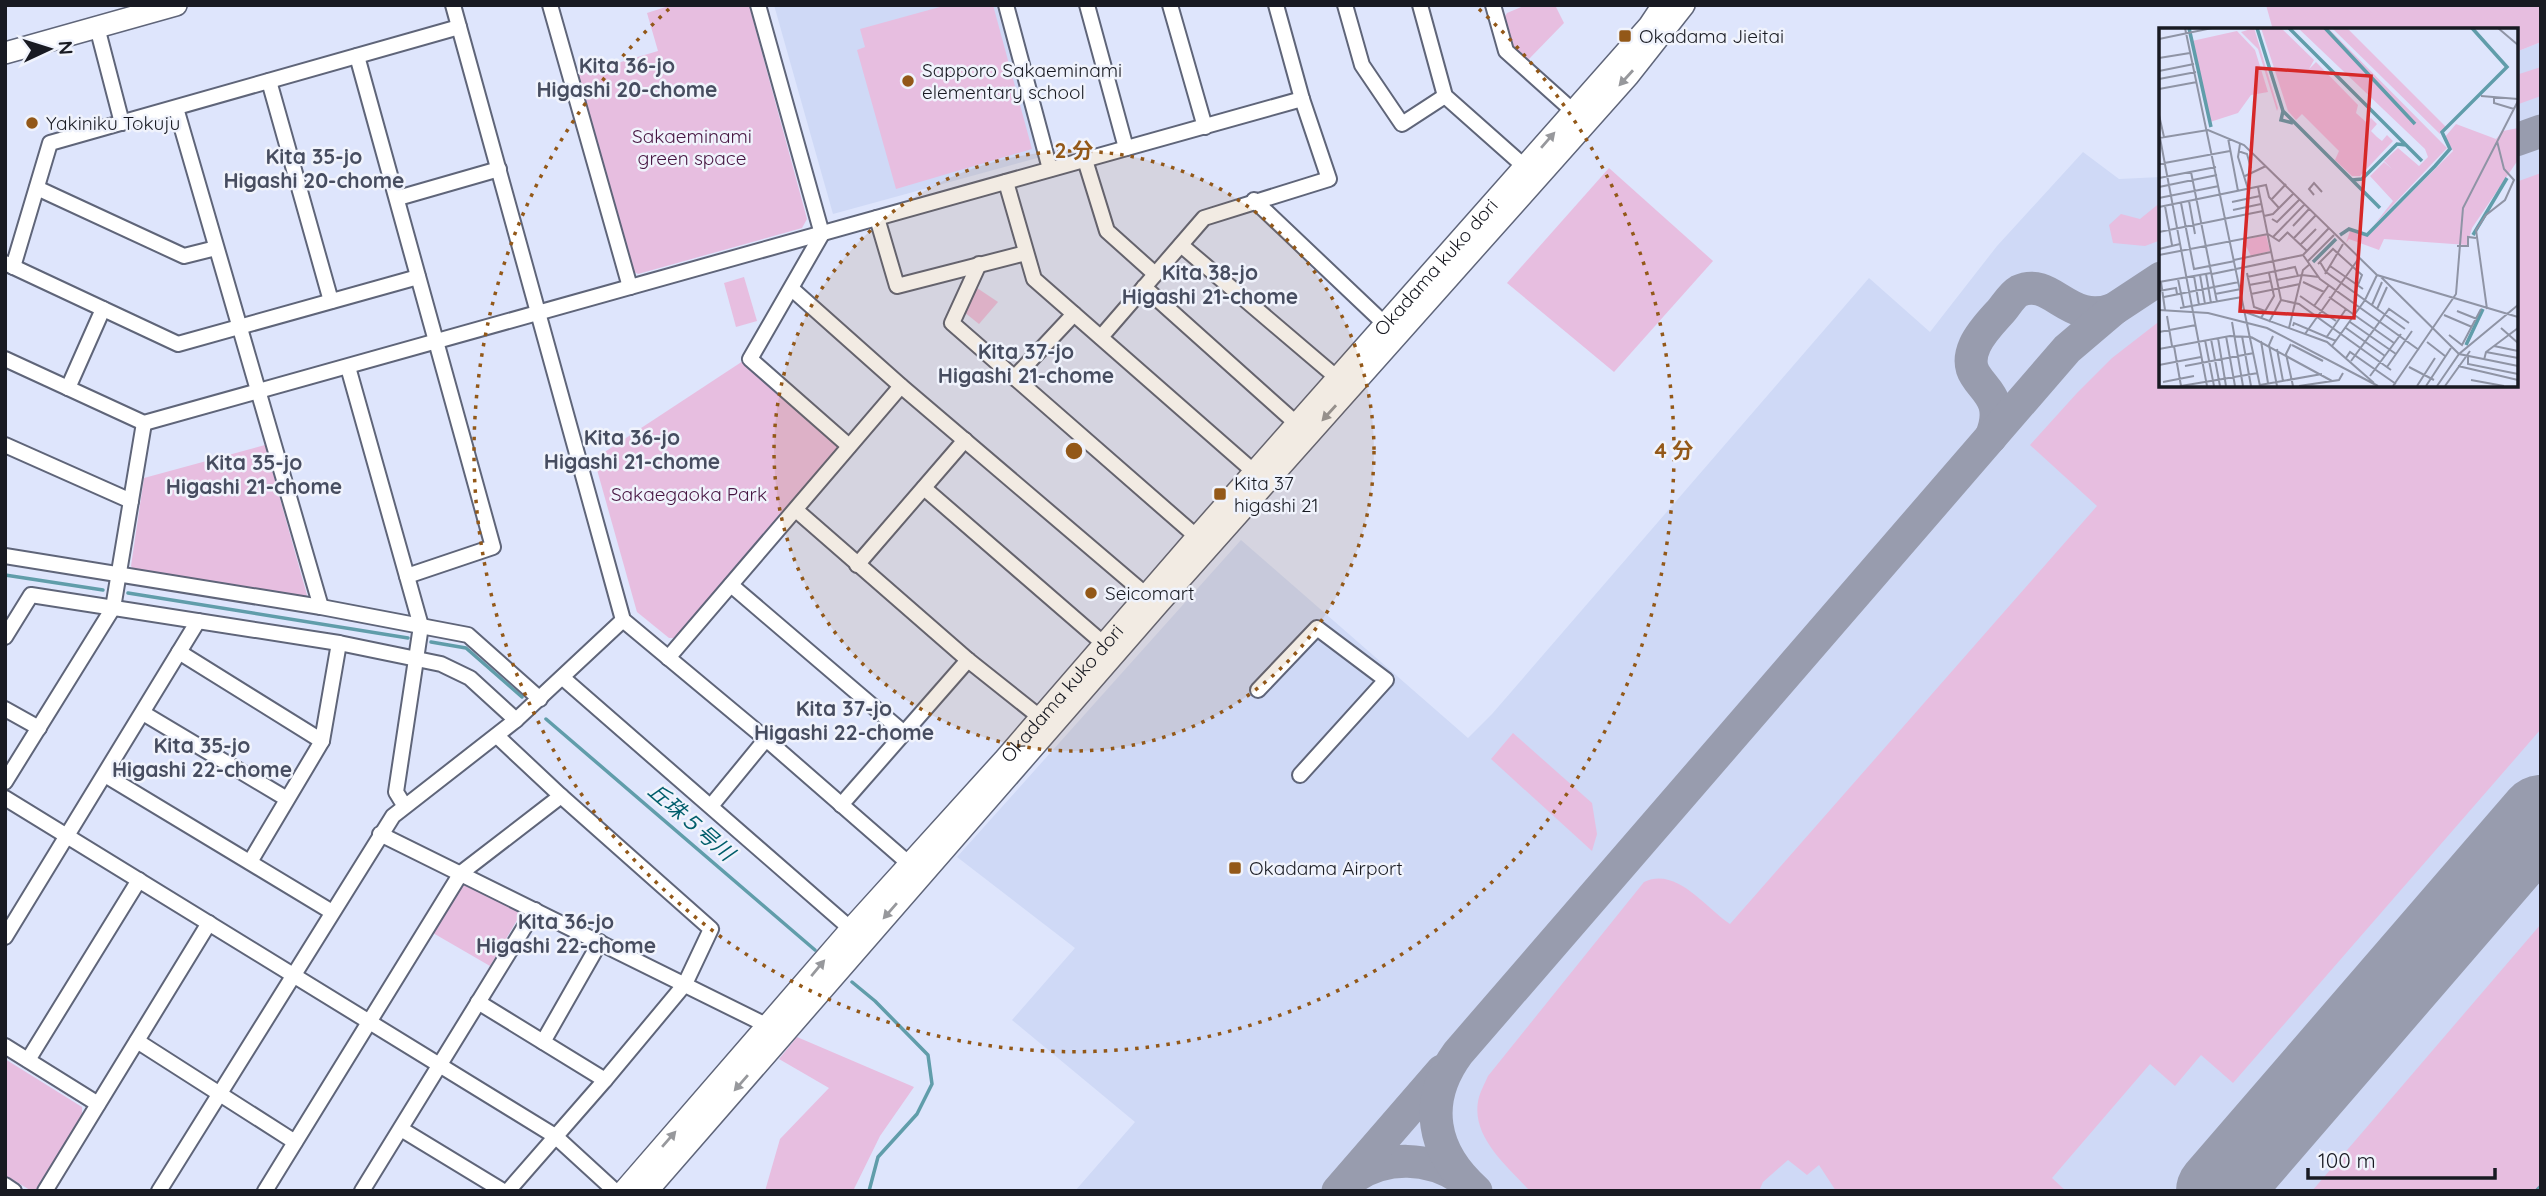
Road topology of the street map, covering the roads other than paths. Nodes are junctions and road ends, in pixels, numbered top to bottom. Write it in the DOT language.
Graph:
graph roads {
  1 [pos="176,5"];
  2 [pos="453,5"];
  3 [pos="550,5"];
  4 [pos="758,5"];
  5 [pos="1006,5"];
  6 [pos="1087,5"];
  7 [pos="1170,5"];
  8 [pos="1276,5"];
  9 [pos="1345,5"];
  10 [pos="1420,5"];
  11 [pos="1663,5"];
  12 [pos="1684,5"];
  13 [pos="1497,7"];
  14 [pos="144,10"];
  15 [pos="97,27"];
  16 [pos="459,27"];
  17 [pos="5,53"];
  18 [pos="357,55"];
  19 [pos="269,81"];
  20 [pos="1445,96"];
  21 [pos="1303,99"];
  22 [pos="176,108"];
  23 [pos="1573,111"];
  24 [pos="122,123"];
  25 [pos="1205,127"];
  26 [pos="1126,148"];
  27 [pos="1085,160"];
  28 [pos="1525,167"];
  29 [pos="499,169"];
  30 [pos="1051,169"];
  31 [pos="1006,183"];
  32 [pos="37,188"];
  33 [pos="398,198"];
  34 [pos="1254,200"];
  35 [pos="877,218"];
  36 [pos="822,234"];
  37 [pos="1181,245"];
  38 [pos="216,248"];
  39 [pos="1026,253"];
  40 [pos="979,264"];
  41 [pos="9,265"];
  42 [pos="1155,274"];
  43 [pos="418,277"];
  44 [pos="630,287"];
  45 [pos="1144,288"];
  46 [pos="792,289"];
  47 [pos="331,301"];
  48 [pos="103,309"];
  49 [pos="538,314"];
  50 [pos="1074,314"];
  51 [pos="239,328"];
  52 [pos="1391,330"];
  53 [pos="1101,337"];
  54 [pos="436,343"];
  55 [pos="5,359"];
  56 [pos="348,367"];
  57 [pos="1014,379"];
  58 [pos="1344,384"];
  59 [pos="901,386"];
  60 [pos="68,388"];
  61 [pos="257,393"];
  62 [pos="144,423"];
  63 [pos="1297,424"];
  64 [pos="965,440"];
  65 [pos="5,445"];
  66 [pos="849,446"];
  67 [pos="1261,477"];
  68 [pos="924,488"];
  69 [pos="131,501"];
  70 [pos="796,510"];
  71 [pos="1197,537"];
  72 [pos="5,556"];
  73 [pos="857,565"];
  74 [pos="119,575"];
  75 [pos="407,576"];
  76 [pos="731,585"];
  77 [pos="1152,600"];
  78 [pos="321,607"];
  79 [pos="113,608"];
  80 [pos="623,620"];
  81 [pos="198,621"];
  82 [pos="421,626"];
  83 [pos="5,637"];
  84 [pos="339,643"];
  85 [pos="1104,644"];
  86 [pos="179,652"];
  87 [pos="668,658"];
  88 [pos="415,659"];
  89 [pos="968,660"];
  90 [pos="563,678"];
  91 [pos="1258,690"];
  92 [pos="540,699"];
  93 [pos="5,709"];
  94 [pos="142,713"];
  95 [pos="516,720"];
  96 [pos="1046,722"];
  97 [pos="39,728"];
  98 [pos="903,732"];
  99 [pos="497,736"];
  100 [pos="766,739"];
  101 [pos="322,741"];
  102 [pos="105,775"];
  103 [pos="1300,775"];
  104 [pos="5,782"];
  105 [pos="561,796"];
  106 [pos="5,798"];
  107 [pos="287,799"];
  108 [pos="404,805"];
  109 [pos="711,806"];
  110 [pos="841,806"];
  111 [pos="380,834"];
  112 [pos="68,836"];
  113 [pos="250,862"];
  114 [pos="916,869"];
  115 [pos="460,873"];
  116 [pos="139,880"];
  117 [pos="535,910"];
  118 [pos="332,912"];
  119 [pos="209,923"];
  120 [pos="852,929"];
  121 [pos="5,937"];
  122 [pos="600,942"];
  123 [pos="293,975"];
  124 [pos="685,984"];
  125 [pos="478,1002"];
  126 [pos="369,1021"];
  127 [pos="768,1026"];
  128 [pos="137,1041"];
  129 [pos="543,1042"];
  130 [pos="5,1046"];
  131 [pos="28,1060"];
  132 [pos="440,1065"];
  133 [pos="605,1080"];
  134 [pos="219,1094"];
  135 [pos="98,1104"];
  136 [pos="401,1129"];
  137 [pos="555,1136"];
  138 [pos="295,1142"];
  139 [pos="5,1185"];
  140 [pos="14,1191"];
  141 [pos="44,1191"];
  142 [pos="159,1191"];
  143 [pos="265,1191"];
  144 [pos="362,1191"];
  145 [pos="505,1191"];
  146 [pos="615,1191"];
  147 [pos="624,1191"];
  148 [pos="647,1191"];
  1 -- 14 [label="main road"];
  2 -- 16 [label="street"];
  3 -- 44 [label="street"];
  4 -- 36 [label="street"];
  5 -- 30 [label="street"];
  6 -- 26 [label="street"];
  7 -- 25 [label="street"];
  8 -- 21 [label="street"];
  9 -- 20 [label="street"];
  10 -- 20 [label="street"];
  11 -- 23 [label="main road, Okadama kuko dori"];
  12 -- 52 [label="main road, Okadama kuko dori, one-way"];
  13 -- 23 [label="street"];
  14 -- 15 [label="main road"];
  15 -- 17 [label="main road"];
  15 -- 24 [label="street"];
  16 -- 18 [label="street"];
  16 -- 29 [label="street"];
  18 -- 19 [label="street"];
  18 -- 33 [label="street"];
  19 -- 22 [label="street"];
  19 -- 47 [label="street"];
  20 -- 28 [label="street"];
  21 -- 25 [label="street"];
  21 -- 34 [label="street"];
  22 -- 24 [label="street"];
  22 -- 38 [label="street"];
  28 -- 23 [label="main road, Okadama kuko dori, one-way"];
  24 -- 32 [label="street"];
  25 -- 26 [label="street"];
  26 -- 27 [label="street"];
  27 -- 30 [label="street"];
  27 -- 42 [label="street"];
  28 -- 52 [label="main road, Okadama kuko dori"];
  29 -- 33 [label="street"];
  29 -- 49 [label="street"];
  30 -- 31 [label="street"];
  31 -- 35 [label="street"];
  31 -- 39 [label="street"];
  32 -- 38 [label="street"];
  32 -- 41 [label="street"];
  33 -- 43 [label="street"];
  34 -- 37 [label="street"];
  34 -- 52 [label="street"];
  35 -- 36 [label="street"];
  35 -- 40 [label="street"];
  36 -- 44 [label="street"];
  36 -- 46 [label="street"];
  37 -- 42 [label="street"];
  37 -- 58 [label="street"];
  38 -- 51 [label="street"];
  39 -- 40 [label="street"];
  39 -- 50 [label="street"];
  40 -- 57 [label="street"];
  41 -- 48 [label="street"];
  42 -- 45 [label="street"];
  43 -- 47 [label="street"];
  43 -- 54 [label="street"];
  44 -- 49 [label="street"];
  45 -- 53 [label="street"];
  45 -- 63 [label="street"];
  46 -- 59 [label="street"];
  46 -- 66 [label="street"];
  47 -- 51 [label="street"];
  48 -- 51 [label="street"];
  48 -- 60 [label="street"];
  49 -- 54 [label="street"];
  49 -- 80 [label="street"];
  50 -- 53 [label="street"];
  50 -- 57 [label="street"];
  51 -- 61 [label="street"];
  52 -- 58 [label="main road, Okadama kuko dori"];
  53 -- 67 [label="street"];
  54 -- 56 [label="street"];
  54 -- 75 [label="street"];
  55 -- 60 [label="street"];
  56 -- 61 [label="street"];
  56 -- 75 [label="street"];
  57 -- 71 [label="street"];
  58 -- 63 [label="main road, Okadama kuko dori"];
  58 -- 67 [label="main road, Okadama kuko dori, one-way"];
  59 -- 64 [label="street"];
  59 -- 66 [label="street"];
  60 -- 62 [label="street"];
  61 -- 62 [label="street"];
  61 -- 78 [label="street"];
  62 -- 69 [label="street"];
  63 -- 67 [label="main road, Okadama kuko dori"];
  64 -- 68 [label="street"];
  64 -- 77 [label="street"];
  65 -- 69 [label="street"];
  66 -- 70 [label="street"];
  67 -- 71 [label="main road, Okadama kuko dori"];
  67 -- 77 [label="main road, Okadama kuko dori"];
  68 -- 73 [label="street"];
  68 -- 85 [label="street"];
  69 -- 74 [label="street"];
  70 -- 73 [label="street"];
  70 -- 76 [label="street"];
  71 -- 77 [label="main road, Okadama kuko dori"];
  72 -- 74 [label="street"];
  73 -- 89 [label="street"];
  74 -- 78 [label="street"];
  74 -- 79 [label="street"];
  75 -- 82 [label="street"];
  76 -- 87 [label="street"];
  76 -- 98 [label="street"];
  77 -- 85 [label="main road, Okadama kuko dori"];
  77 -- 96 [label="main road, Okadama kuko dori"];
  78 -- 82 [label="street"];
  79 -- 81 [label="street"];
  79 -- 83 [label="street"];
  79 -- 97 [label="street"];
  80 -- 87 [label="street"];
  80 -- 90 [label="street"];
  81 -- 84 [label="street"];
  81 -- 86 [label="street"];
  82 -- 88 [label="street"];
  82 -- 92 [label="street"];
  84 -- 88 [label="street"];
  84 -- 101 [label="street"];
  85 -- 96 [label="main road, Okadama kuko dori"];
  86 -- 94 [label="street"];
  86 -- 101 [label="street"];
  87 -- 100 [label="street"];
  88 -- 95 [label="street"];
  88 -- 108 [label="street"];
  89 -- 96 [label="street"];
  89 -- 98 [label="street"];
  90 -- 92 [label="street"];
  90 -- 109 [label="street"];
  91 -- 103 [label="street"];
  92 -- 95 [label="street"];
  93 -- 97 [label="street"];
  94 -- 102 [label="street"];
  94 -- 107 [label="street"];
  95 -- 99 [label="street"];
  96 -- 114 [label="main road, Okadama kuko dori"];
  97 -- 104 [label="street"];
  98 -- 110 [label="street"];
  99 -- 105 [label="street"];
  99 -- 108 [label="street"];
  100 -- 109 [label="street"];
  100 -- 110 [label="street"];
  101 -- 107 [label="street"];
  102 -- 112 [label="street"];
  102 -- 113 [label="street"];
  105 -- 115 [label="street"];
  105 -- 124 [label="street"];
  106 -- 112 [label="street"];
  107 -- 113 [label="street"];
  108 -- 111 [label="street"];
  109 -- 120 [label="street"];
  110 -- 114 [label="street"];
  111 -- 115 [label="street"];
  111 -- 118 [label="street"];
  112 -- 116 [label="street"];
  112 -- 121 [label="street"];
  113 -- 118 [label="street"];
  114 -- 120 [label="main road, Okadama kuko dori"];
  114 -- 148 [label="main road, Okadama kuko dori, one-way"];
  115 -- 117 [label="street"];
  115 -- 126 [label="street"];
  116 -- 119 [label="street"];
  116 -- 131 [label="street"];
  117 -- 122 [label="street"];
  117 -- 125 [label="street"];
  118 -- 123 [label="street"];
  119 -- 123 [label="street"];
  119 -- 128 [label="street"];
  127 -- 120 [label="main road, Okadama kuko dori, one-way"];
  122 -- 124 [label="street"];
  122 -- 129 [label="street"];
  123 -- 126 [label="street"];
  123 -- 134 [label="street"];
  124 -- 127 [label="street"];
  124 -- 133 [label="street"];
  125 -- 129 [label="street"];
  125 -- 132 [label="street"];
  126 -- 132 [label="street"];
  126 -- 138 [label="street"];
  147 -- 127 [label="main road, Okadama kuko dori, one-way"];
  128 -- 134 [label="street"];
  128 -- 135 [label="street"];
  129 -- 133 [label="street"];
  130 -- 131 [label="street"];
  131 -- 135 [label="street"];
  132 -- 136 [label="street"];
  132 -- 137 [label="street"];
  133 -- 137 [label="street"];
  134 -- 138 [label="street"];
  134 -- 142 [label="street"];
  135 -- 141 [label="street"];
  136 -- 144 [label="street"];
  136 -- 145 [label="street"];
  137 -- 145 [label="street"];
  137 -- 146 [label="street"];
  138 -- 143 [label="street"];
  139 -- 140 [label="street"];
}
